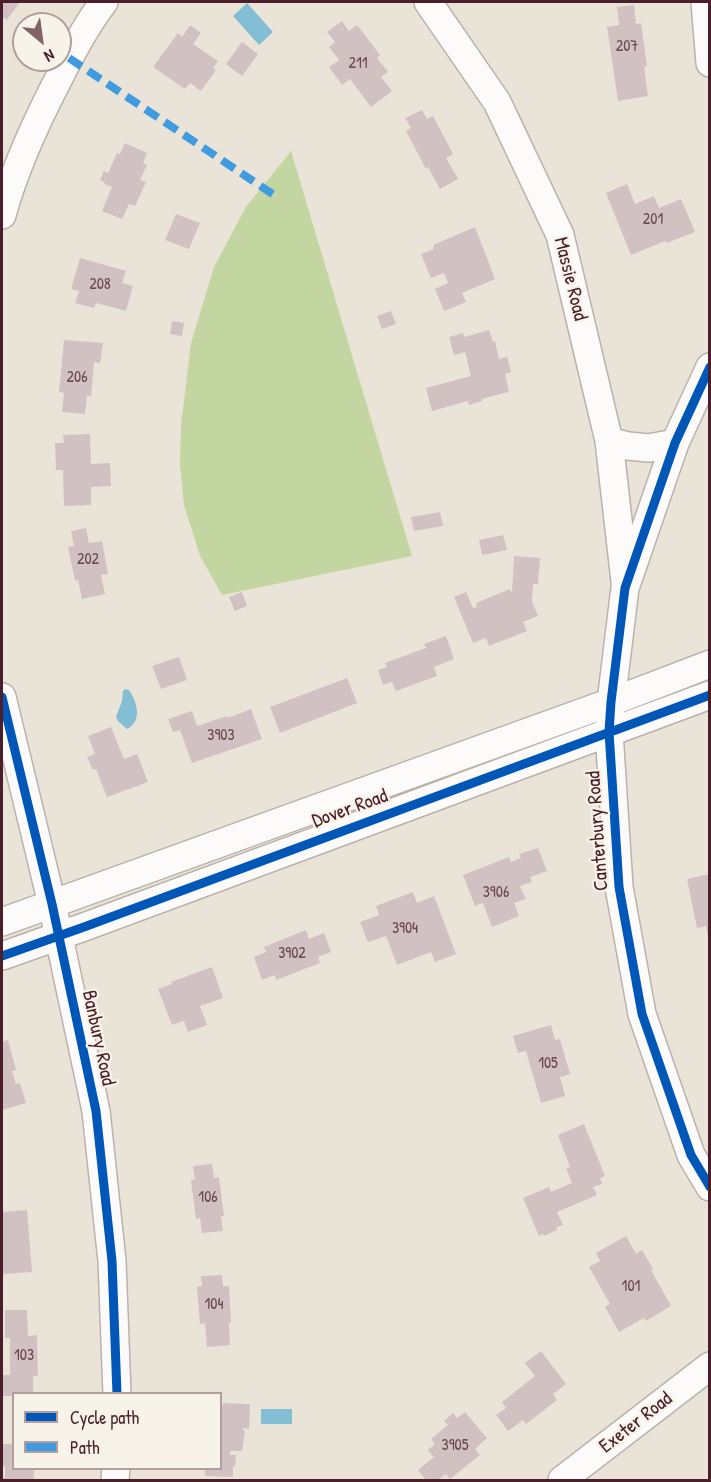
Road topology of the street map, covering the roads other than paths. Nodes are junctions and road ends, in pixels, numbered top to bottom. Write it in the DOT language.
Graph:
graph roads {
  1 [pos="104,2"];
  2 [pos="428,2"];
  3 [pos="705,2"];
  4 [pos="710,63"];
  5 [pos="2,215"];
  6 [pos="710,367"];
  7 [pos="609,441"];
  8 [pos="675,443"];
  9 [pos="625,588"];
  10 [pos="710,664"];
  11 [pos="710,695"];
  12 [pos="2,697"];
  13 [pos="611,702"];
  14 [pos="609,732"];
  15 [pos="52,904"];
  16 [pos="2,922"];
  17 [pos="58,936"];
  18 [pos="2,956"];
  19 [pos="710,1187"];
  20 [pos="710,1366"];
  21 [pos="117,1392"];
  22 [pos="562,1480"];
  1 -- 5 [label="street"];
  2 -- 7 [label="street, Massie Road"];
  3 -- 4 [label="street"];
  6 -- 8 [label="street, Canterbury Road"];
  7 -- 8 [label="street"];
  7 -- 9 [label="street, Massie Road"];
  8 -- 9 [label="street, Canterbury Road"];
  9 -- 13 [label="street, Canterbury Road"];
  10 -- 13 [label="street, Dover Road"];
  11 -- 14 [label="street, Dover Road"];
  12 -- 15 [label="street, Banbury Road"];
  13 -- 14 [label="street, Canterbury Road"];
  13 -- 15 [label="street, Dover Road"];
  14 -- 17 [label="street, Dover Road"];
  14 -- 19 [label="street, Canterbury Road"];
  15 -- 16 [label="street, Dover Road"];
  15 -- 17 [label="street, Banbury Road"];
  17 -- 18 [label="street, Dover Road"];
  17 -- 21 [label="street, Banbury Road"];
  20 -- 22 [label="street, Exeter Road"];
}
